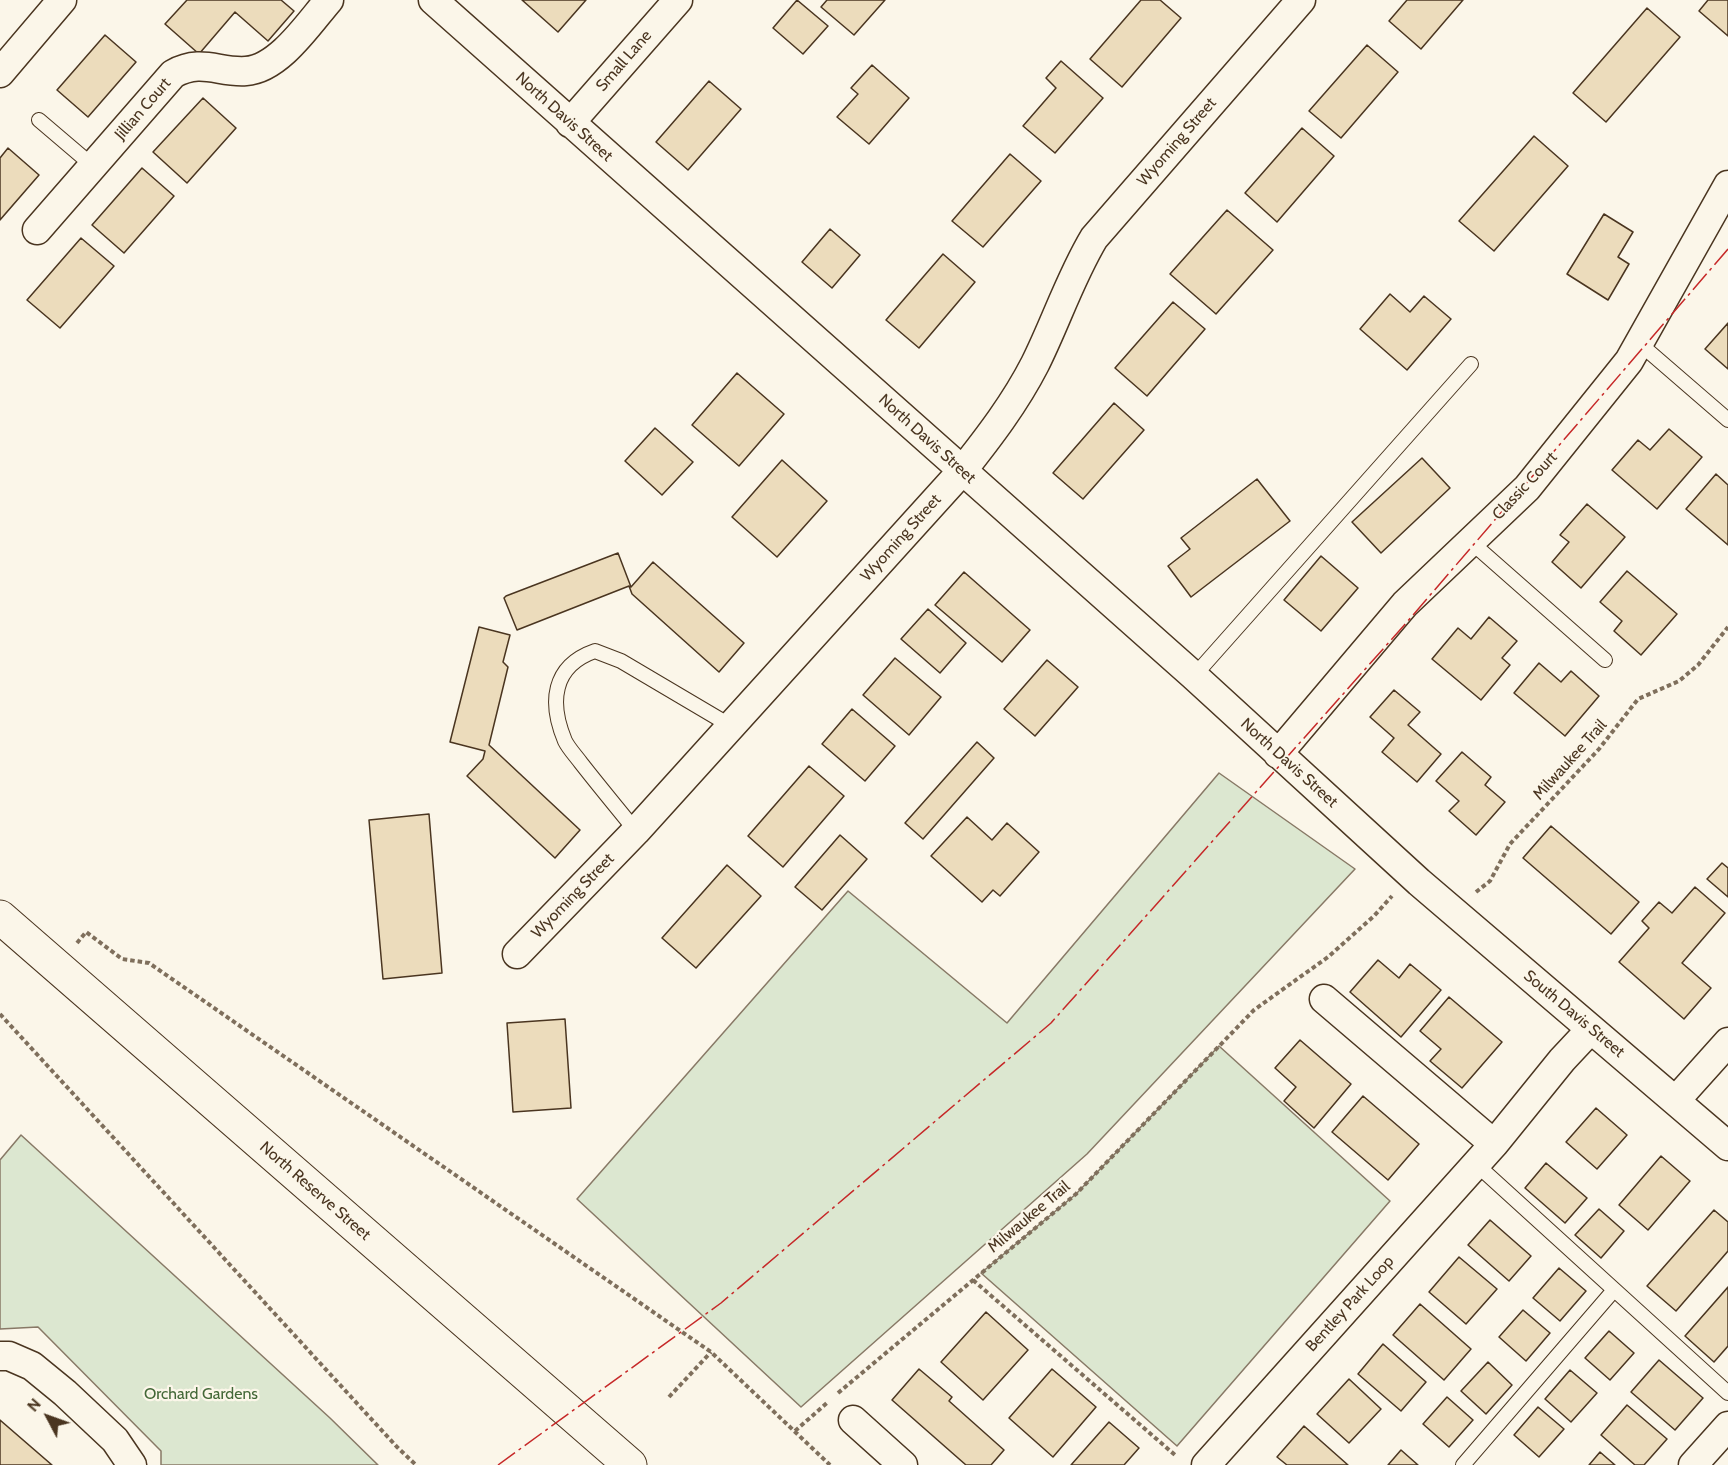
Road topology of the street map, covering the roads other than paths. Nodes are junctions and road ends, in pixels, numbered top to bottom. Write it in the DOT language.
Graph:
graph roads {
  1 [pos="62,0"];
  2 [pos="329,0"];
  3 [pos="433,0"];
  4 [pos="678,0"];
  5 [pos="1300,0"];
  6 [pos="0,73"];
  7 [pos="39,120"];
  8 [pos="570,123"];
  9 [pos="93,166"];
  10 [pos="1728,185"];
  11 [pos="37,230"];
  12 [pos="1639,343"];
  13 [pos="1471,364"];
  14 [pos="1728,420"];
  15 [pos="962,471"];
  16 [pos="1471,542"];
  17 [pos="1605,660"];
  18 [pos="1194,676"];
  19 [pos="731,726"];
  20 [pos="1278,754"];
  21 [pos="636,831"];
  22 [pos="1408,886"];
  23 [pos="0,916"];
  24 [pos="517,954"];
  25 [pos="1324,999"];
  26 [pos="1591,1029"];
  27 [pos="1728,1042"];
  28 [pos="1676,1100"];
  29 [pos="1728,1146"];
  30 [pos="1485,1154"];
  31 [pos="1614,1290"];
  32 [pos="0,1356"];
  33 [pos="1728,1393"];
  34 [pos="853,1420"];
  35 [pos="1728,1426"];
  36 [pos="132,1465"];
  37 [pos="630,1465"];
  38 [pos="903,1465"];
  39 [pos="1206,1465"];
  40 [pos="1462,1465"];
  41 [pos="1693,1465"];
  1 -- 6 [label="street"];
  2 -- 9 [label="street, Jillian Court"];
  3 -- 8 [label="street, North Davis Street"];
  4 -- 8 [label="street, Small Lane"];
  5 -- 15 [label="street, Wyoming Street"];
  7 -- 9 [label="lane"];
  8 -- 15 [label="street, North Davis Street"];
  9 -- 11 [label="street, Jillian Court"];
  10 -- 12 [label="street, Classic Court"];
  12 -- 14 [label="lane"];
  12 -- 16 [label="street, Classic Court"];
  13 -- 18 [label="lane"];
  15 -- 18 [label="street, North Davis Street"];
  15 -- 19 [label="street, Wyoming Street"];
  16 -- 17 [label="lane"];
  16 -- 20 [label="street, Classic Court"];
  18 -- 20 [label="street, North Davis Street"];
  19 -- 21 [label="street, Wyoming Street"];
  19 -- 21 [label="lane"];
  20 -- 22 [label="street, North Davis Street"];
  21 -- 24 [label="street, Wyoming Street"];
  22 -- 26 [label="street, South Davis Street"];
  23 -- 37 [label="highway, North Reserve Street"];
  25 -- 30 [label="street"];
  26 -- 28 [label="street, South Davis Street"];
  26 -- 30 [label="street, Bentley Park Loop"];
  27 -- 28 [label="street"];
  28 -- 29 [label="street, South Davis Street"];
  30 -- 31 [label="lane"];
  30 -- 39 [label="street, Bentley Park Loop"];
  31 -- 33 [label="lane"];
  31 -- 40 [label="lane"];
  32 -- 36 [label="street"];
  34 -- 38 [label="street"];
  35 -- 41 [label="street"];
}
